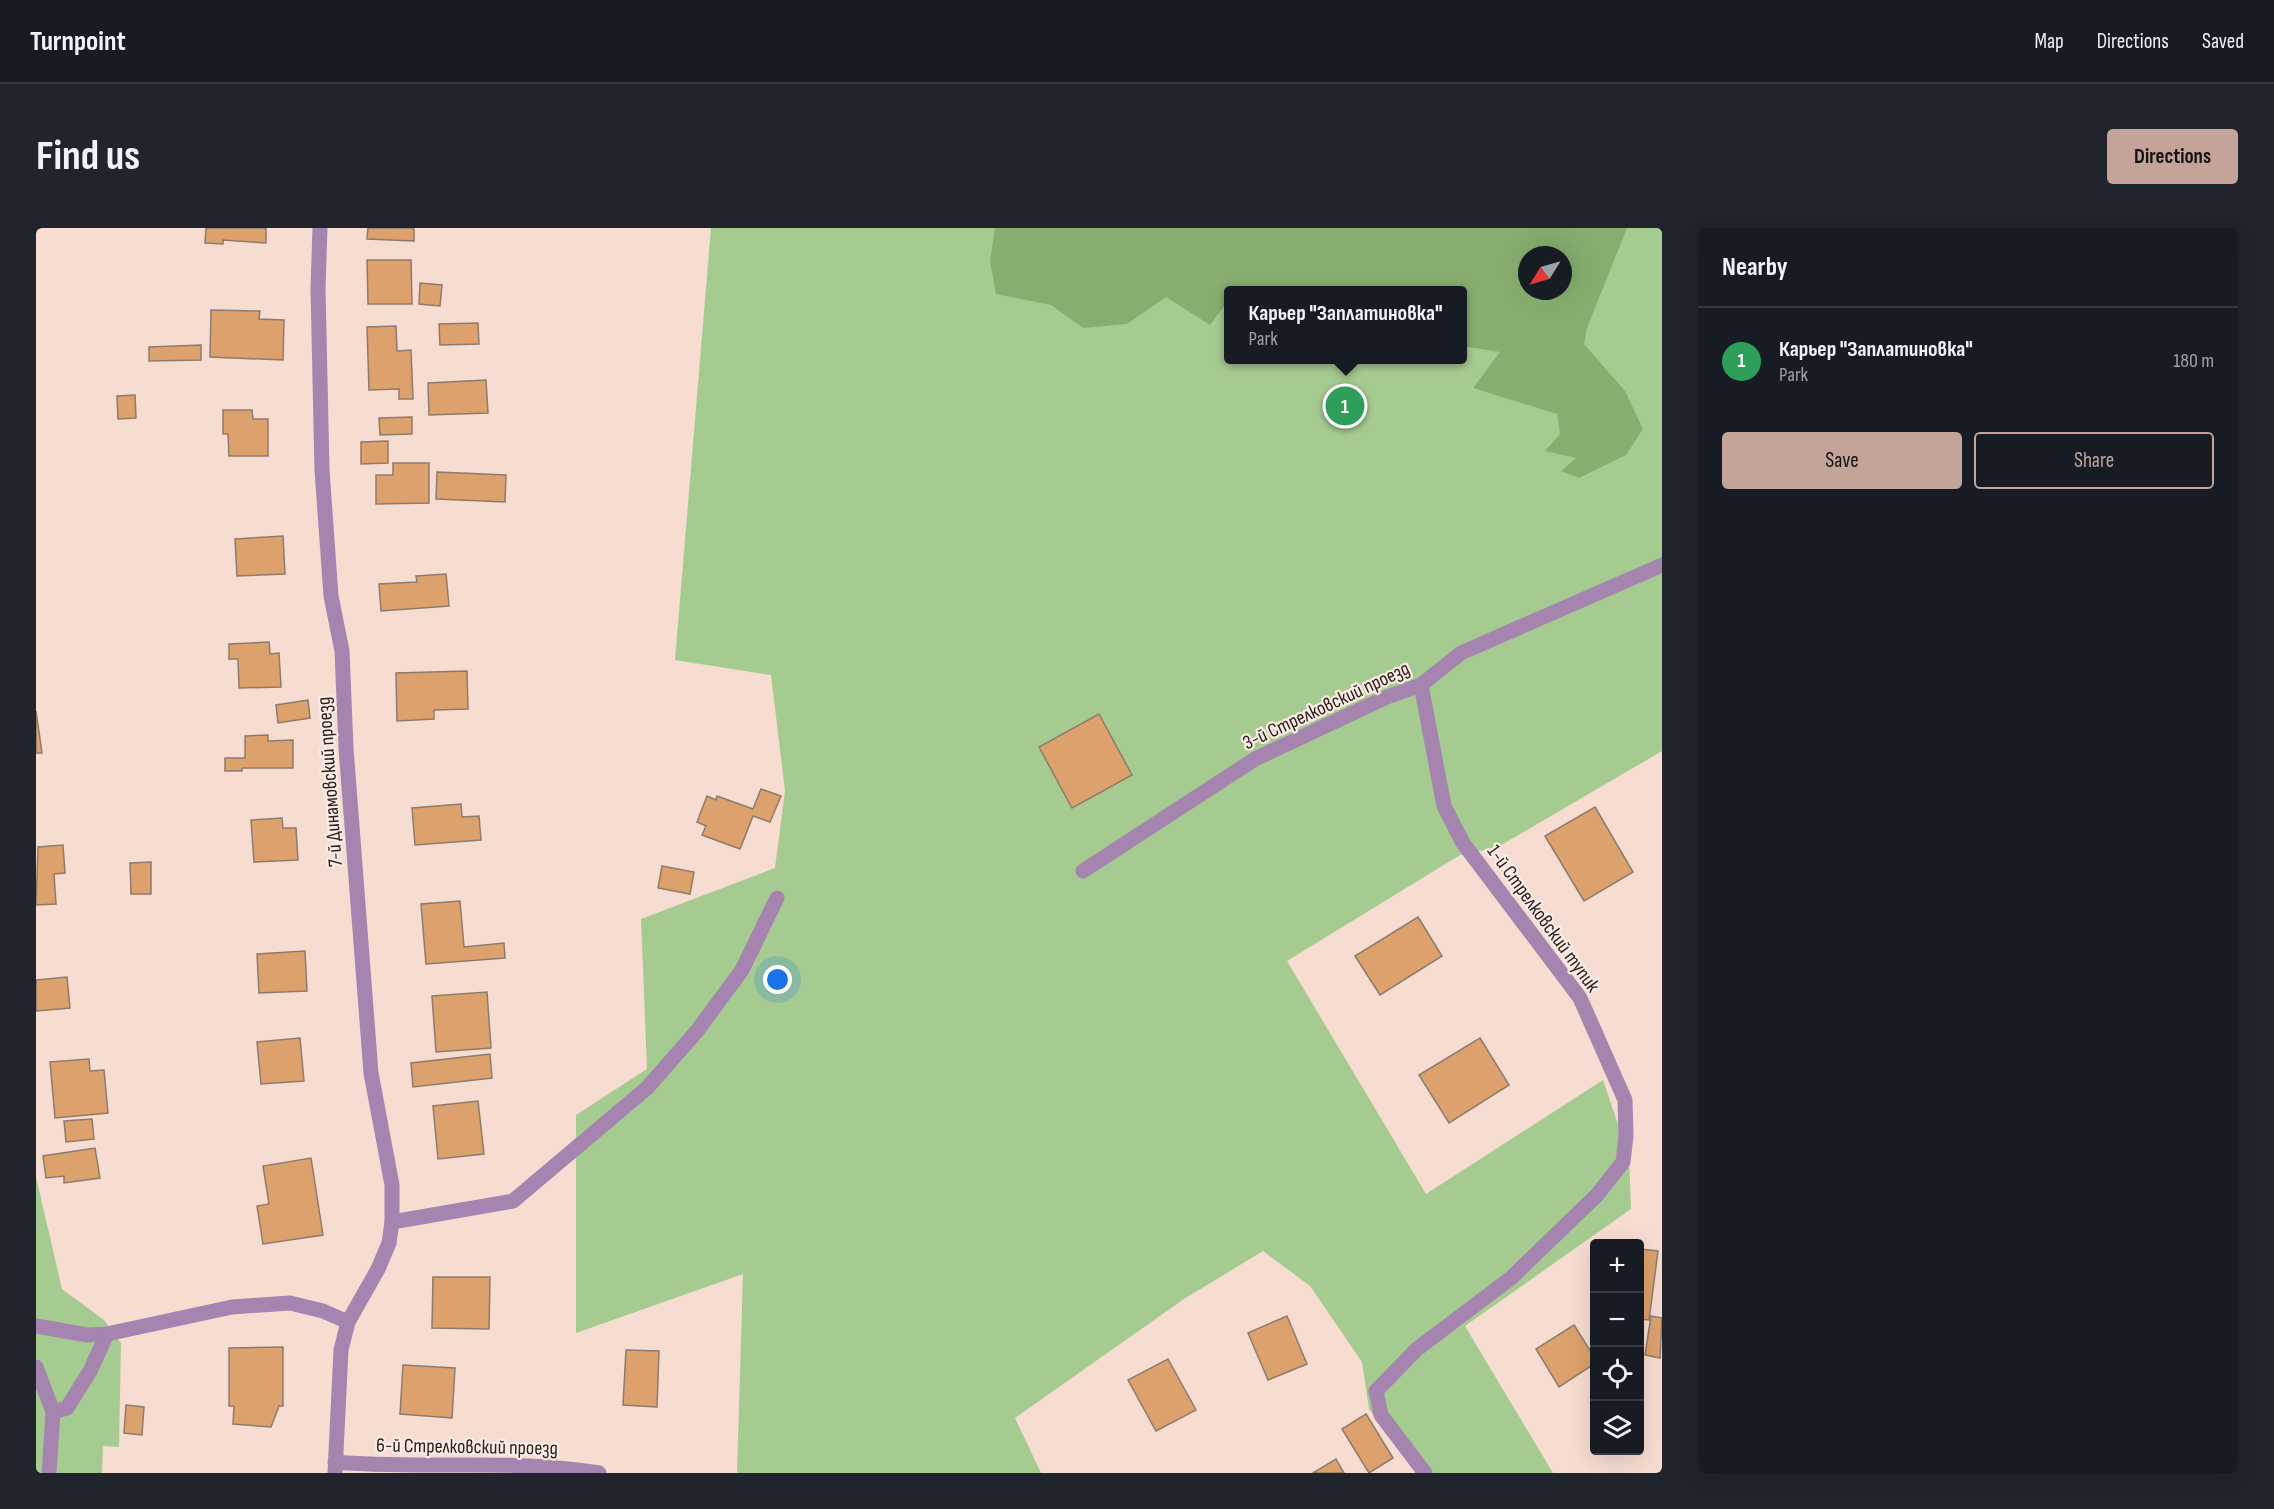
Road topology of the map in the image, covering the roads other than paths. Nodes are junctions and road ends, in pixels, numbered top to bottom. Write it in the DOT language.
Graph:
graph roads {
  1 [pos="320,228"];
  2 [pos="1662,565"];
  3 [pos="1421,685"];
  4 [pos="1083,871"];
  5 [pos="777,898"];
  6 [pos="392,1222"];
  7 [pos="348,1322"];
  8 [pos="36,1326"];
  9 [pos="107,1334"];
  10 [pos="36,1367"];
  11 [pos="53,1412"];
  12 [pos="335,1467"];
  13 [pos="49,1473"];
  14 [pos="599,1473"];
  15 [pos="1425,1473"];
  1 -- 6 [label="street, 7-й Динамовский проезд"];
  2 -- 3 [label="street, 3-й Стрелковский проезд"];
  3 -- 4 [label="street, 3-й Стрелковский проезд"];
  3 -- 15 [label="street, 1-й Стрелковский тупик"];
  5 -- 6 [label="street"];
  6 -- 7 [label="street, 7-й Динамовский проезд"];
  7 -- 9 [label="street"];
  7 -- 12 [label="street, 7-й Динамовский проезд"];
  8 -- 9 [label="street"];
  9 -- 11 [label="street"];
  10 -- 11 [label="street"];
  11 -- 13 [label="street"];
  12 -- 14 [label="street, 6-й Стрелковский проезд"];
}
